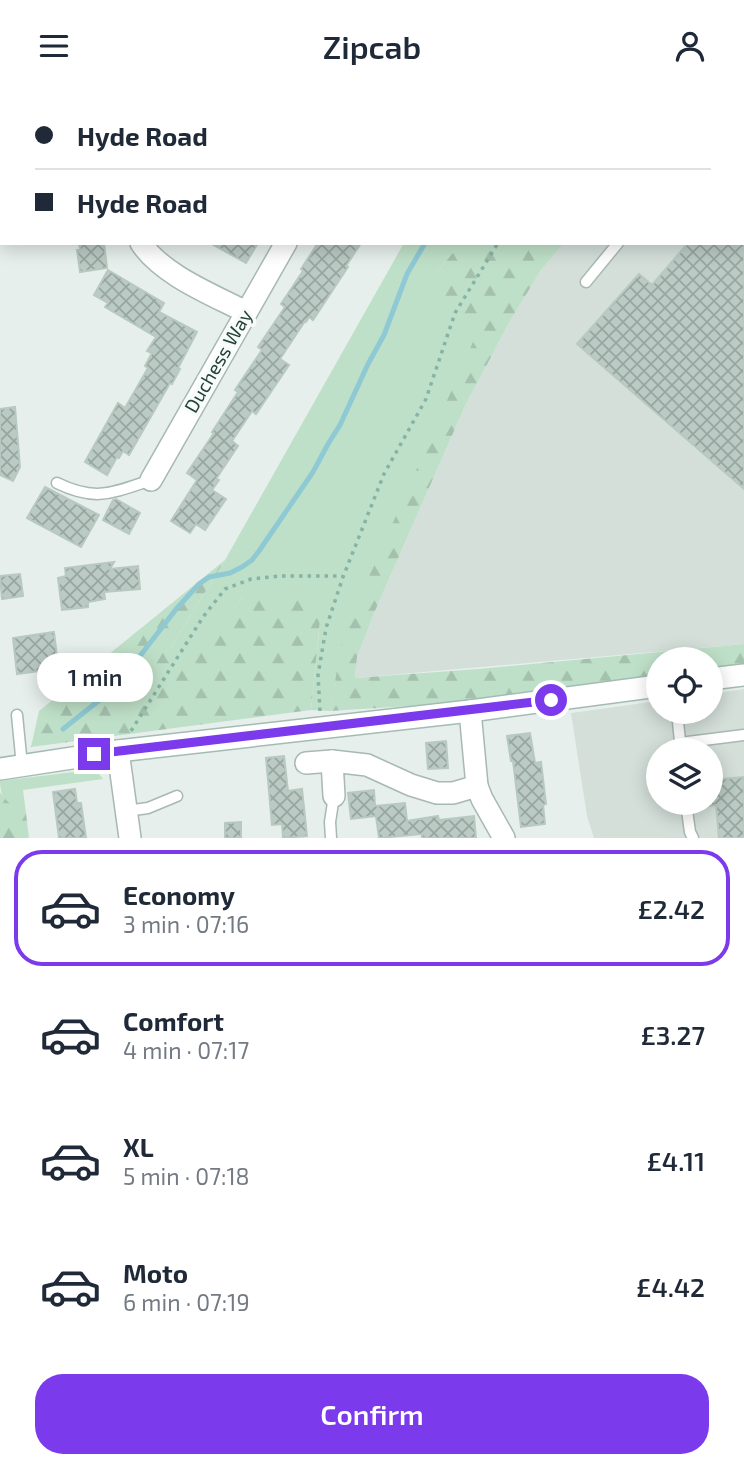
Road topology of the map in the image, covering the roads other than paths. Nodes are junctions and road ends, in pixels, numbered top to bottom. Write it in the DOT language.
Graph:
graph roads {
  1 [pos="143,245"];
  2 [pos="285,245"];
  3 [pos="616,245"];
  4 [pos="586,282"];
  5 [pos="246,312"];
  6 [pos="151,480"];
  7 [pos="57,483"];
  8 [pos="744,675"];
  9 [pos="723,677"];
  10 [pos="646,688"];
  11 [pos="470,711"];
  12 [pos="17,715"];
  13 [pos="744,735"];
  14 [pos="723,739"];
  15 [pos="118,751"];
  16 [pos="332,761"];
  17 [pos="306,763"];
  18 [pos="22,766"];
  19 [pos="0,769"];
  20 [pos="477,786"];
  21 [pos="177,796"];
  22 [pos="334,796"];
  23 [pos="127,811"];
  24 [pos="688,815"];
  25 [pos="130,838"];
  26 [pos="331,838"];
  27 [pos="504,838"];
  28 [pos="693,838"];
  1 -- 5 [label="street"];
  2 -- 5 [label="street, Duchess Way"];
  3 -- 4 [label="lane"];
  5 -- 6 [label="street, Duchess Way"];
  6 -- 7 [label="lane"];
  8 -- 9 [label="street"];
  10 -- 11 [label="street"];
  11 -- 15 [label="street"];
  11 -- 20 [label="street"];
  12 -- 18 [label="lane"];
  13 -- 14 [label="lane"];
  15 -- 18 [label="street"];
  15 -- 23 [label="street"];
  16 -- 17 [label="street"];
  16 -- 20 [label="street"];
  16 -- 22 [label="street"];
  18 -- 19 [label="street"];
  20 -- 27 [label="street"];
  21 -- 23 [label="lane"];
  22 -- 26 [label="lane"];
  23 -- 25 [label="street"];
  24 -- 28 [label="lane"];
}
